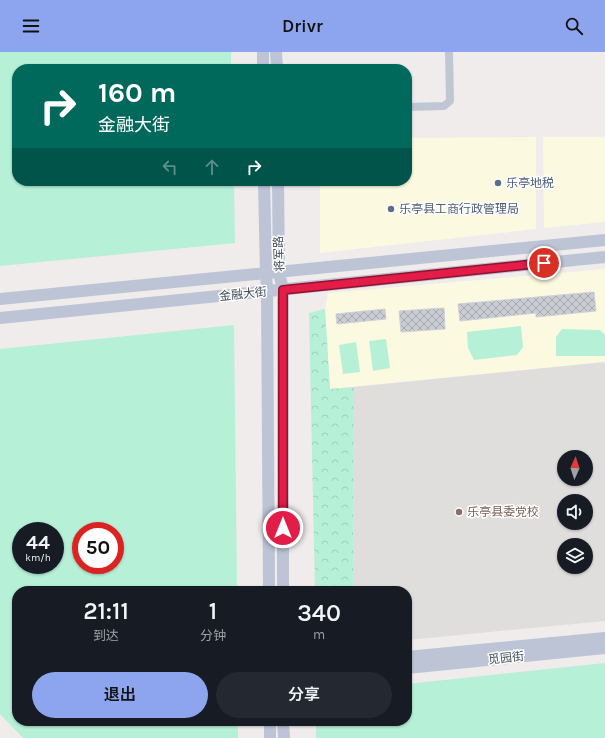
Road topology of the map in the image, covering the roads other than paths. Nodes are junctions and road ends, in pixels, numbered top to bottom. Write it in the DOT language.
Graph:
graph roads {
  1 [pos="263,52"];
  2 [pos="276,52"];
  3 [pos="449,52"];
  4 [pos="263,64"];
  5 [pos="277,64"];
  6 [pos="412,107"];
  7 [pos="264,186"];
  8 [pos="278,186"];
  9 [pos="605,240"];
  10 [pos="605,257"];
  11 [pos="279,273"];
  12 [pos="266,274"];
  13 [pos="283,290"];
  14 [pos="267,291"];
  15 [pos="0,299"];
  16 [pos="0,318"];
  17 [pos="269,586"];
  18 [pos="283,586"];
  19 [pos="605,638"];
  20 [pos="605,648"];
  21 [pos="412,657"];
  22 [pos="412,667"];
  23 [pos="270,726"];
  24 [pos="283,726"];
  25 [pos="270,738"];
  26 [pos="284,738"];
  1 -- 4 [label="main road"];
  2 -- 5 [label="main road"];
  3 -- 6 [label="street"];
  7 -- 12 [label="main road, 将军路"];
  8 -- 11 [label="main road, 将军路"];
  9 -- 11 [label="main road, 金融大街"];
  10 -- 13 [label="main road, 金融大街"];
  11 -- 12 [label="main road, 金融大街"];
  11 -- 13 [label="main road, 将军路"];
  12 -- 14 [label="main road, 将军路"];
  12 -- 15 [label="main road, 金融大街"];
  13 -- 14 [label="main road, 金融大街"];
  13 -- 18 [label="main road, 将军路"];
  14 -- 16 [label="main road, 金融大街"];
  14 -- 17 [label="main road, 将军路"];
  19 -- 21 [label="main road, 觅园街"];
  20 -- 22 [label="main road, 觅园街"];
  23 -- 25 [label="main road"];
  24 -- 26 [label="main road"];
}
